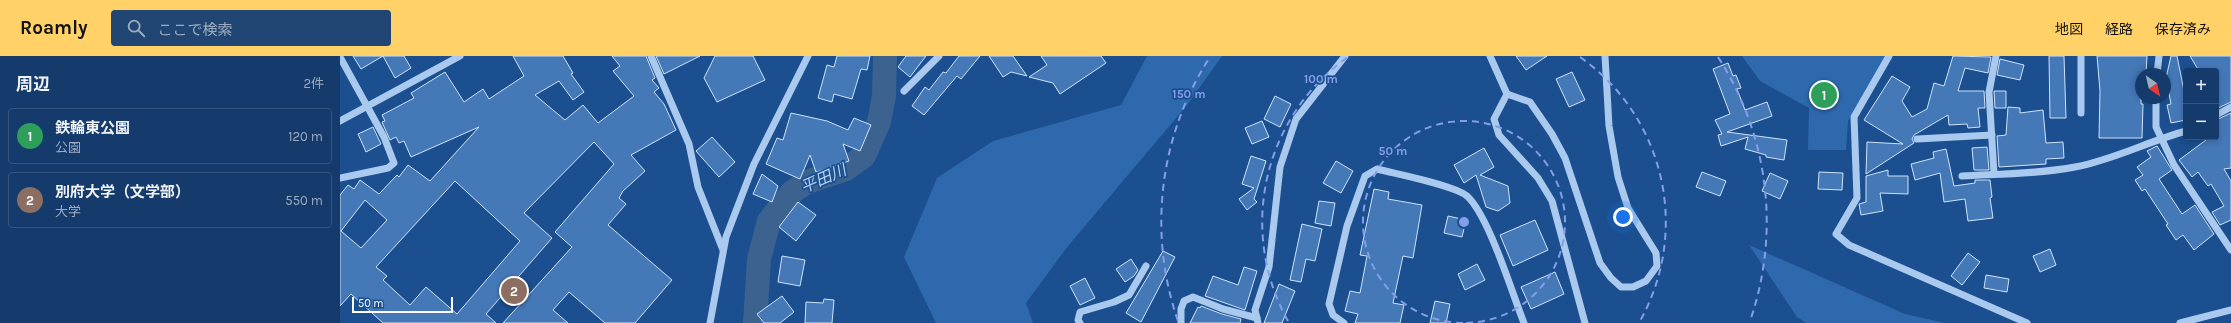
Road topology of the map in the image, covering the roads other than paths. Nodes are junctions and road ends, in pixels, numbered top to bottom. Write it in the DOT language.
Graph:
graph roads {
  1 [pos="460,56"];
  2 [pos="651,56"];
  3 [pos="808,56"];
  4 [pos="939,56"];
  5 [pos="1345,56"];
  6 [pos="1490,56"];
  7 [pos="1605,56"];
  8 [pos="1889,56"];
  9 [pos="1996,56"];
  10 [pos="2081,56"];
  11 [pos="2159,56"];
  12 [pos="340,57"];
  13 [pos="2158,68"];
  14 [pos="904,91"];
  15 [pos="1507,94"];
  16 [pos="2156,104"];
  17 [pos="367,105"];
  18 [pos="2231,107"];
  19 [pos="2081,113"];
  20 [pos="2219,113"];
  21 [pos="340,121"];
  22 [pos="2183,132"];
  23 [pos="1992,135"];
  24 [pos="2161,137"];
  25 [pos="1916,139"];
  26 [pos="1994,174"];
  27 [pos="1962,176"];
  28 [pos="340,178"];
  29 [pos="723,250"];
  30 [pos="2231,250"];
  31 [pos="1146,266"];
  32 [pos="2231,310"];
  33 [pos="1257,320"];
  34 [pos="710,323"];
  35 [pos="1080,323"];
  36 [pos="1181,323"];
  37 [pos="1344,323"];
  38 [pos="1524,323"];
  39 [pos="1585,323"];
  40 [pos="2027,323"];
  41 [pos="2180,323"];
  1 -- 17 [label="street"];
  2 -- 29 [label="street"];
  3 -- 29 [label="street"];
  4 -- 14 [label="street"];
  5 -- 33 [label="street"];
  6 -- 15 [label="street"];
  7 -- 15 [label="street"];
  8 -- 40 [label="street"];
  9 -- 23 [label="street"];
  10 -- 19 [label="street"];
  11 -- 13 [label="street"];
  12 -- 17 [label="street"];
  15 -- 39 [label="street"];
  16 -- 24 [label="street"];
  17 -- 21 [label="street"];
  17 -- 28 [label="street"];
  18 -- 20 [label="street"];
  22 -- 24 [label="street"];
  23 -- 25 [label="street"];
  23 -- 26 [label="street"];
  24 -- 26 [label="street"];
  24 -- 30 [label="street"];
  26 -- 27 [label="street"];
  29 -- 34 [label="street"];
  31 -- 35 [label="street"];
  32 -- 41 [label="street"];
  33 -- 36 [label="street"];
  37 -- 38 [label="street"];
}
